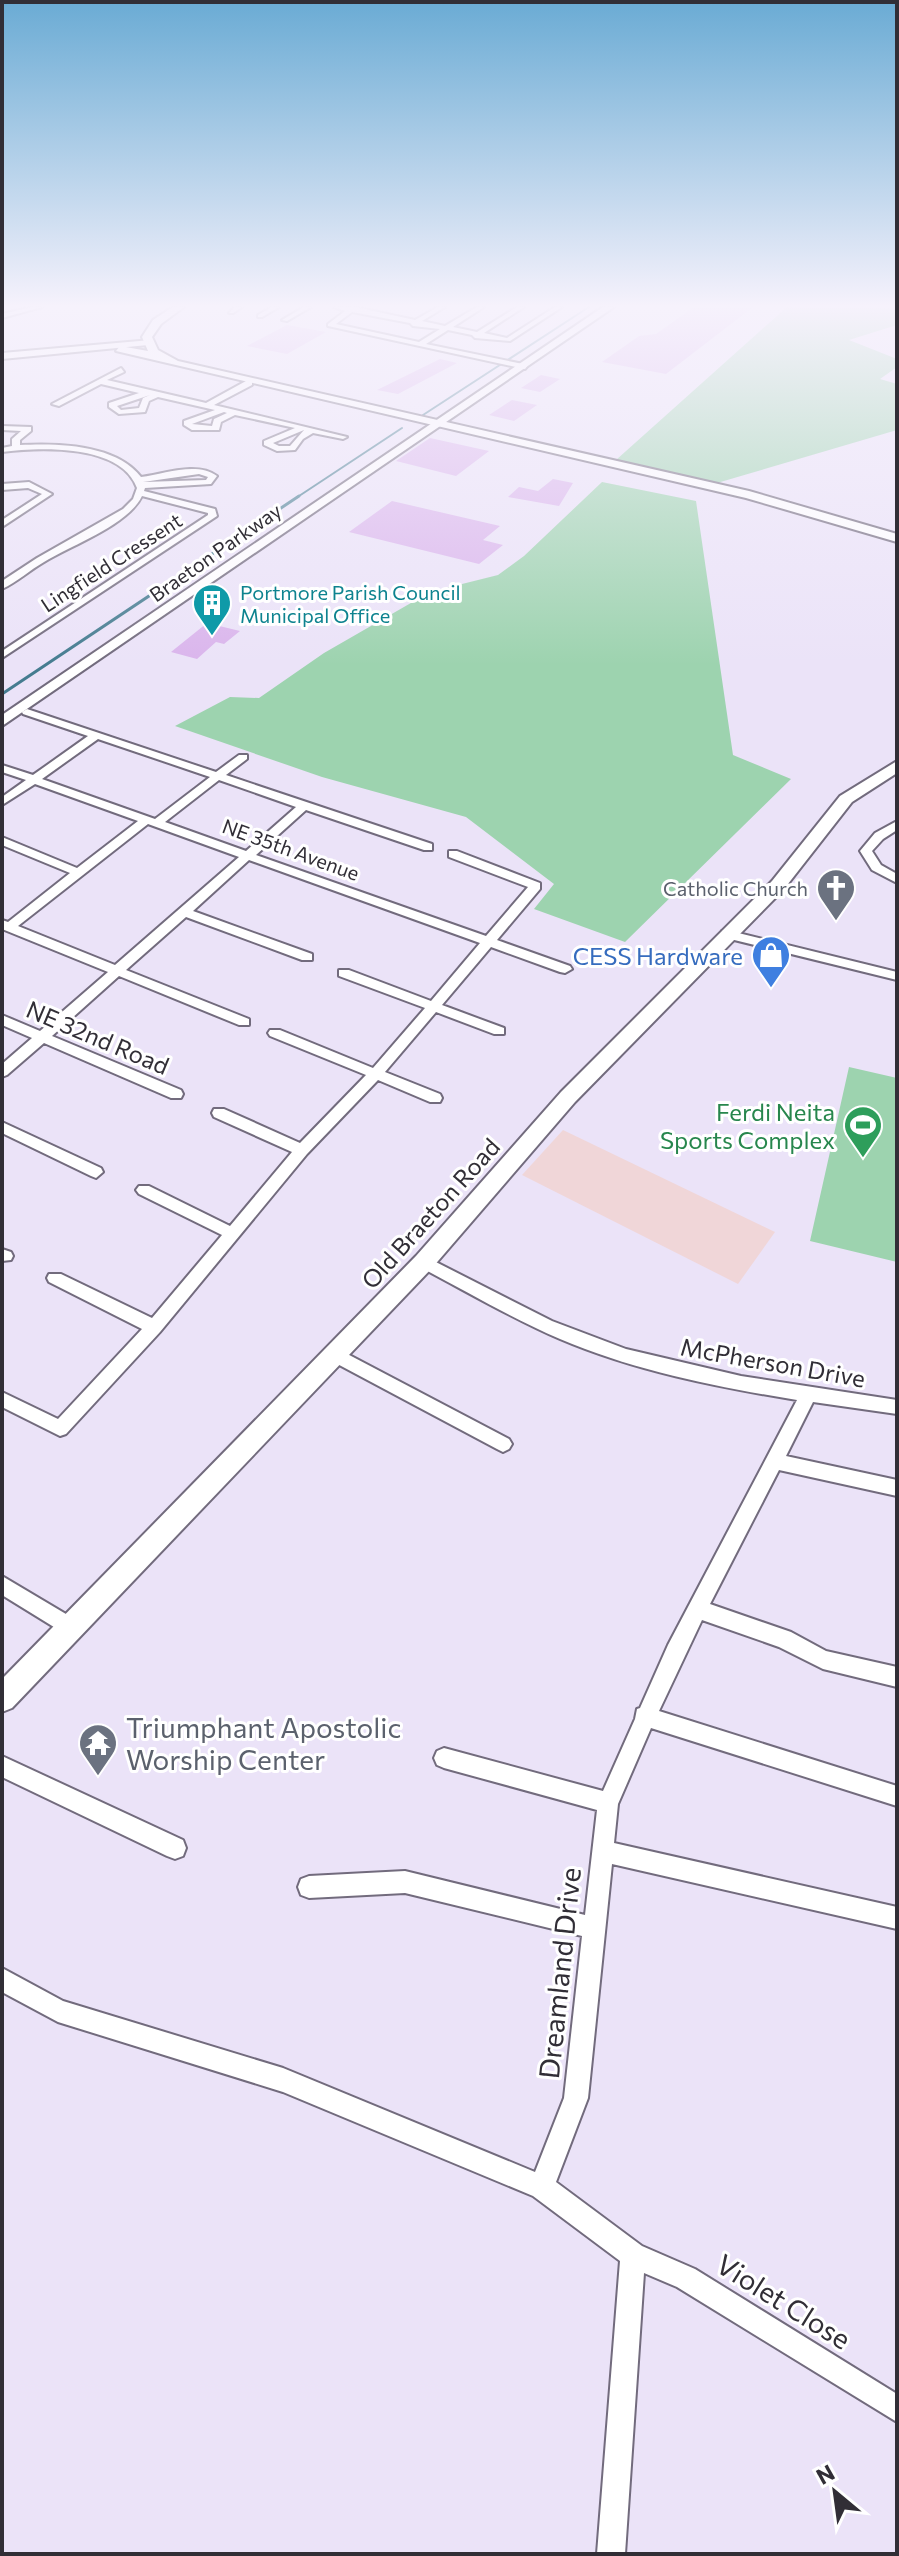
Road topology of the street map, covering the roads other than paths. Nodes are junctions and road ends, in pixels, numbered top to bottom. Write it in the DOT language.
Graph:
graph roads {
  1 [pos="190,426"];
  2 [pos="216,426"];
  3 [pos="295,426"];
  4 [pos="419,426"];
  5 [pos="433,426"];
  6 [pos="447,426"];
  7 [pos="461,426"];
  8 [pos="2,428"];
  9 [pos="468,431"];
  10 [pos="343,437"];
  11 [pos="414,438"];
  12 [pos="6,447"];
  13 [pos="139,486"];
  14 [pos="2,487"];
  15 [pos="2,524"];
  16 [pos="897,538"];
  17 [pos="2,586"];
  18 [pos="2,655"];
  19 [pos="27,712"];
  20 [pos="2,722"];
  21 [pos="97,735"];
  22 [pos="243,757"];
  23 [pos="897,766"];
  24 [pos="2,768"];
  25 [pos="219,775"];
  26 [pos="32,779"];
  27 [pos="2,802"];
  28 [pos="305,805"];
  29 [pos="151,822"];
  30 [pos="897,825"];
  31 [pos="2,841"];
  32 [pos="428,847"];
  33 [pos="245,854"];
  34 [pos="453,854"];
  35 [pos="80,873"];
  36 [pos="897,879"];
  37 [pos="184,912"];
  38 [pos="6,925"];
  39 [pos="726,934"];
  40 [pos="490,943"];
  41 [pos="307,957"];
  42 [pos="117,969"];
  43 [pos="565,969"];
  44 [pos="344,973"];
  45 [pos="897,976"];
  46 [pos="435,1006"];
  47 [pos="2,1020"];
  48 [pos="244,1022"];
  49 [pos="499,1031"];
  50 [pos="275,1033"];
  51 [pos="43,1037"];
  52 [pos="2,1072"];
  53 [pos="375,1075"];
  54 [pos="176,1094"];
  55 [pos="435,1098"];
  56 [pos="219,1113"];
  57 [pos="2,1127"];
  58 [pos="302,1150"];
  59 [pos="96,1172"];
  60 [pos="144,1190"];
  61 [pos="231,1233"];
  62 [pos="424,1262"];
  63 [pos="55,1278"];
  64 [pos="154,1327"];
  65 [pos="334,1354"];
  66 [pos="809,1394"];
  67 [pos="2,1399"];
  68 [pos="897,1407"];
  69 [pos="503,1444"];
  70 [pos="774,1461"];
  71 [pos="897,1488"];
  72 [pos="2,1585"];
  73 [pos="697,1609"];
  74 [pos="69,1626"];
  75 [pos="897,1677"];
  76 [pos="2,1698"];
  77 [pos="644,1716"];
  78 [pos="444,1758"];
  79 [pos="2,1766"];
  80 [pos="897,1796"];
  81 [pos="608,1803"];
  82 [pos="175,1848"];
  83 [pos="601,1851"];
  84 [pos="309,1887"];
  85 [pos="897,1918"];
  86 [pos="593,1928"];
  87 [pos="2,1979"];
  88 [pos="542,2187"];
  89 [pos="633,2255"];
  90 [pos="897,2409"];
  91 [pos="611,2554"];
  1 -- 2 [label="street"];
  3 -- 10 [label="street"];
  4 -- 11 [label="main road"];
  5 -- 11 [label="street, Braeton Parkway"];
  6 -- 9 [label="main road"];
  7 -- 9 [label="main road"];
  8 -- 12 [label="street"];
  9 -- 11 [label="main road"];
  9 -- 16 [label="main road"];
  11 -- 20 [label="street, Braeton Parkway"];
  12 -- 13 [label="street"];
  13 -- 13 [label="street"];
  13 -- 17 [label="street"];
  13 -- 18 [label="street, Lingfield Cressent"];
  14 -- 15 [label="street"];
  19 -- 21 [label="street"];
  21 -- 25 [label="street"];
  21 -- 26 [label="street"];
  22 -- 25 [label="street"];
  23 -- 39 [label="street, Old Braeton Road"];
  24 -- 26 [label="street, NE 35th Avenue"];
  25 -- 28 [label="street"];
  25 -- 29 [label="street"];
  26 -- 27 [label="street"];
  26 -- 29 [label="street, NE 35th Avenue"];
  28 -- 32 [label="street"];
  28 -- 33 [label="street"];
  29 -- 33 [label="street, NE 35th Avenue"];
  29 -- 35 [label="street"];
  30 -- 36 [label="street"];
  31 -- 35 [label="street"];
  33 -- 37 [label="street"];
  33 -- 40 [label="street, NE 35th Avenue"];
  34 -- 40 [label="street"];
  35 -- 38 [label="street"];
  37 -- 41 [label="street"];
  37 -- 42 [label="street"];
  38 -- 42 [label="street"];
  39 -- 45 [label="street"];
  39 -- 62 [label="street, Old Braeton Road"];
  40 -- 43 [label="street, NE 35th Avenue"];
  40 -- 46 [label="street"];
  42 -- 48 [label="street"];
  42 -- 51 [label="street"];
  44 -- 46 [label="street"];
  46 -- 49 [label="street"];
  46 -- 53 [label="street"];
  47 -- 51 [label="street, NE 32nd Road"];
  50 -- 53 [label="street"];
  51 -- 52 [label="street"];
  51 -- 54 [label="street, NE 32nd Road"];
  53 -- 55 [label="street"];
  53 -- 58 [label="street"];
  56 -- 58 [label="street"];
  57 -- 59 [label="street"];
  58 -- 61 [label="street"];
  60 -- 61 [label="street"];
  61 -- 64 [label="street"];
  62 -- 65 [label="street, Old Braeton Road"];
  62 -- 66 [label="street, McPherson Drive"];
  63 -- 64 [label="street"];
  64 -- 67 [label="street"];
  65 -- 69 [label="street"];
  65 -- 74 [label="street, Old Braeton Road"];
  66 -- 68 [label="street, McPherson Drive"];
  66 -- 70 [label="street, Dreamland Drive"];
  70 -- 71 [label="street"];
  70 -- 73 [label="street, Dreamland Drive"];
  72 -- 74 [label="street"];
  73 -- 75 [label="street"];
  73 -- 77 [label="street, Dreamland Drive"];
  74 -- 76 [label="street, Old Braeton Road"];
  77 -- 80 [label="street"];
  77 -- 81 [label="street, Dreamland Drive"];
  78 -- 81 [label="street"];
  79 -- 82 [label="street"];
  81 -- 83 [label="street, Dreamland Drive"];
  83 -- 85 [label="street"];
  83 -- 86 [label="street, Dreamland Drive"];
  84 -- 86 [label="street"];
  86 -- 88 [label="street, Dreamland Drive"];
  87 -- 88 [label="street"];
  88 -- 89 [label="street"];
  89 -- 90 [label="street, Violet Close"];
  89 -- 91 [label="street"];
}
